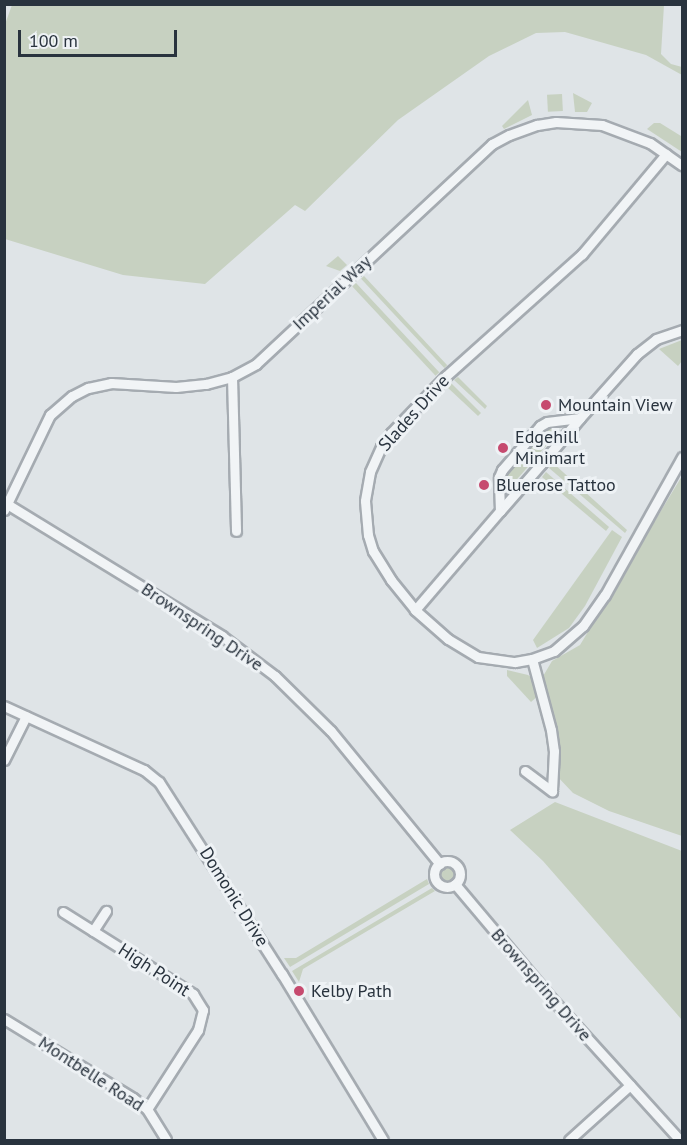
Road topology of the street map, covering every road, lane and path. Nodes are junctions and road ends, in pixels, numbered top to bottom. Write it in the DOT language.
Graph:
graph roads {
  1 [pos="666,154"];
  2 [pos="682,165"];
  3 [pos="682,330"];
  4 [pos="231,377"];
  5 [pos="580,418"];
  6 [pos="682,457"];
  7 [pos="6,507"];
  8 [pos="501,511"];
  9 [pos="236,531"];
  10 [pos="415,610"];
  11 [pos="532,659"];
  12 [pos="4,706"];
  13 [pos="26,716"];
  14 [pos="4,760"];
  15 [pos="525,771"];
  16 [pos="440,864"];
  17 [pos="454,884"];
  18 [pos="63,912"];
  19 [pos="106,912"];
  20 [pos="93,931"];
  21 [pos="4,1019"];
  22 [pos="630,1085"];
  23 [pos="147,1109"];
  24 [pos="166,1140"];
  25 [pos="383,1140"];
  26 [pos="569,1140"];
  27 [pos="680,1140"];
  1 -- 2 [label="street, Imperial Way"];
  1 -- 4 [label="street, Imperial Way"];
  1 -- 10 [label="street, Slades Drive"];
  3 -- 5 [label="street"];
  4 -- 7 [label="street, Imperial Way"];
  4 -- 9 [label="street"];
  5 -- 8 [label="street"];
  5 -- 8 [label="street"];
  6 -- 11 [label="street, Slades Drive"];
  7 -- 16 [label="street, Brownspring Drive"];
  8 -- 10 [label="street"];
  10 -- 11 [label="street, Slades Drive"];
  11 -- 15 [label="street"];
  12 -- 13 [label="street, Domonic Drive"];
  13 -- 14 [label="street"];
  13 -- 25 [label="street, Domonic Drive"];
  16 -- 17 [label="street, Brownspring Drive"];
  16 -- 17 [label="street, Brownspring Drive"];
  17 -- 22 [label="street, Brownspring Drive"];
  18 -- 20 [label="street, High Point"];
  19 -- 20 [label="street"];
  20 -- 23 [label="street, High Point"];
  21 -- 23 [label="street, Montbelle Road"];
  22 -- 26 [label="street"];
  22 -- 27 [label="street, Brownspring Drive"];
  23 -- 24 [label="street, Montbelle Road"];
}
